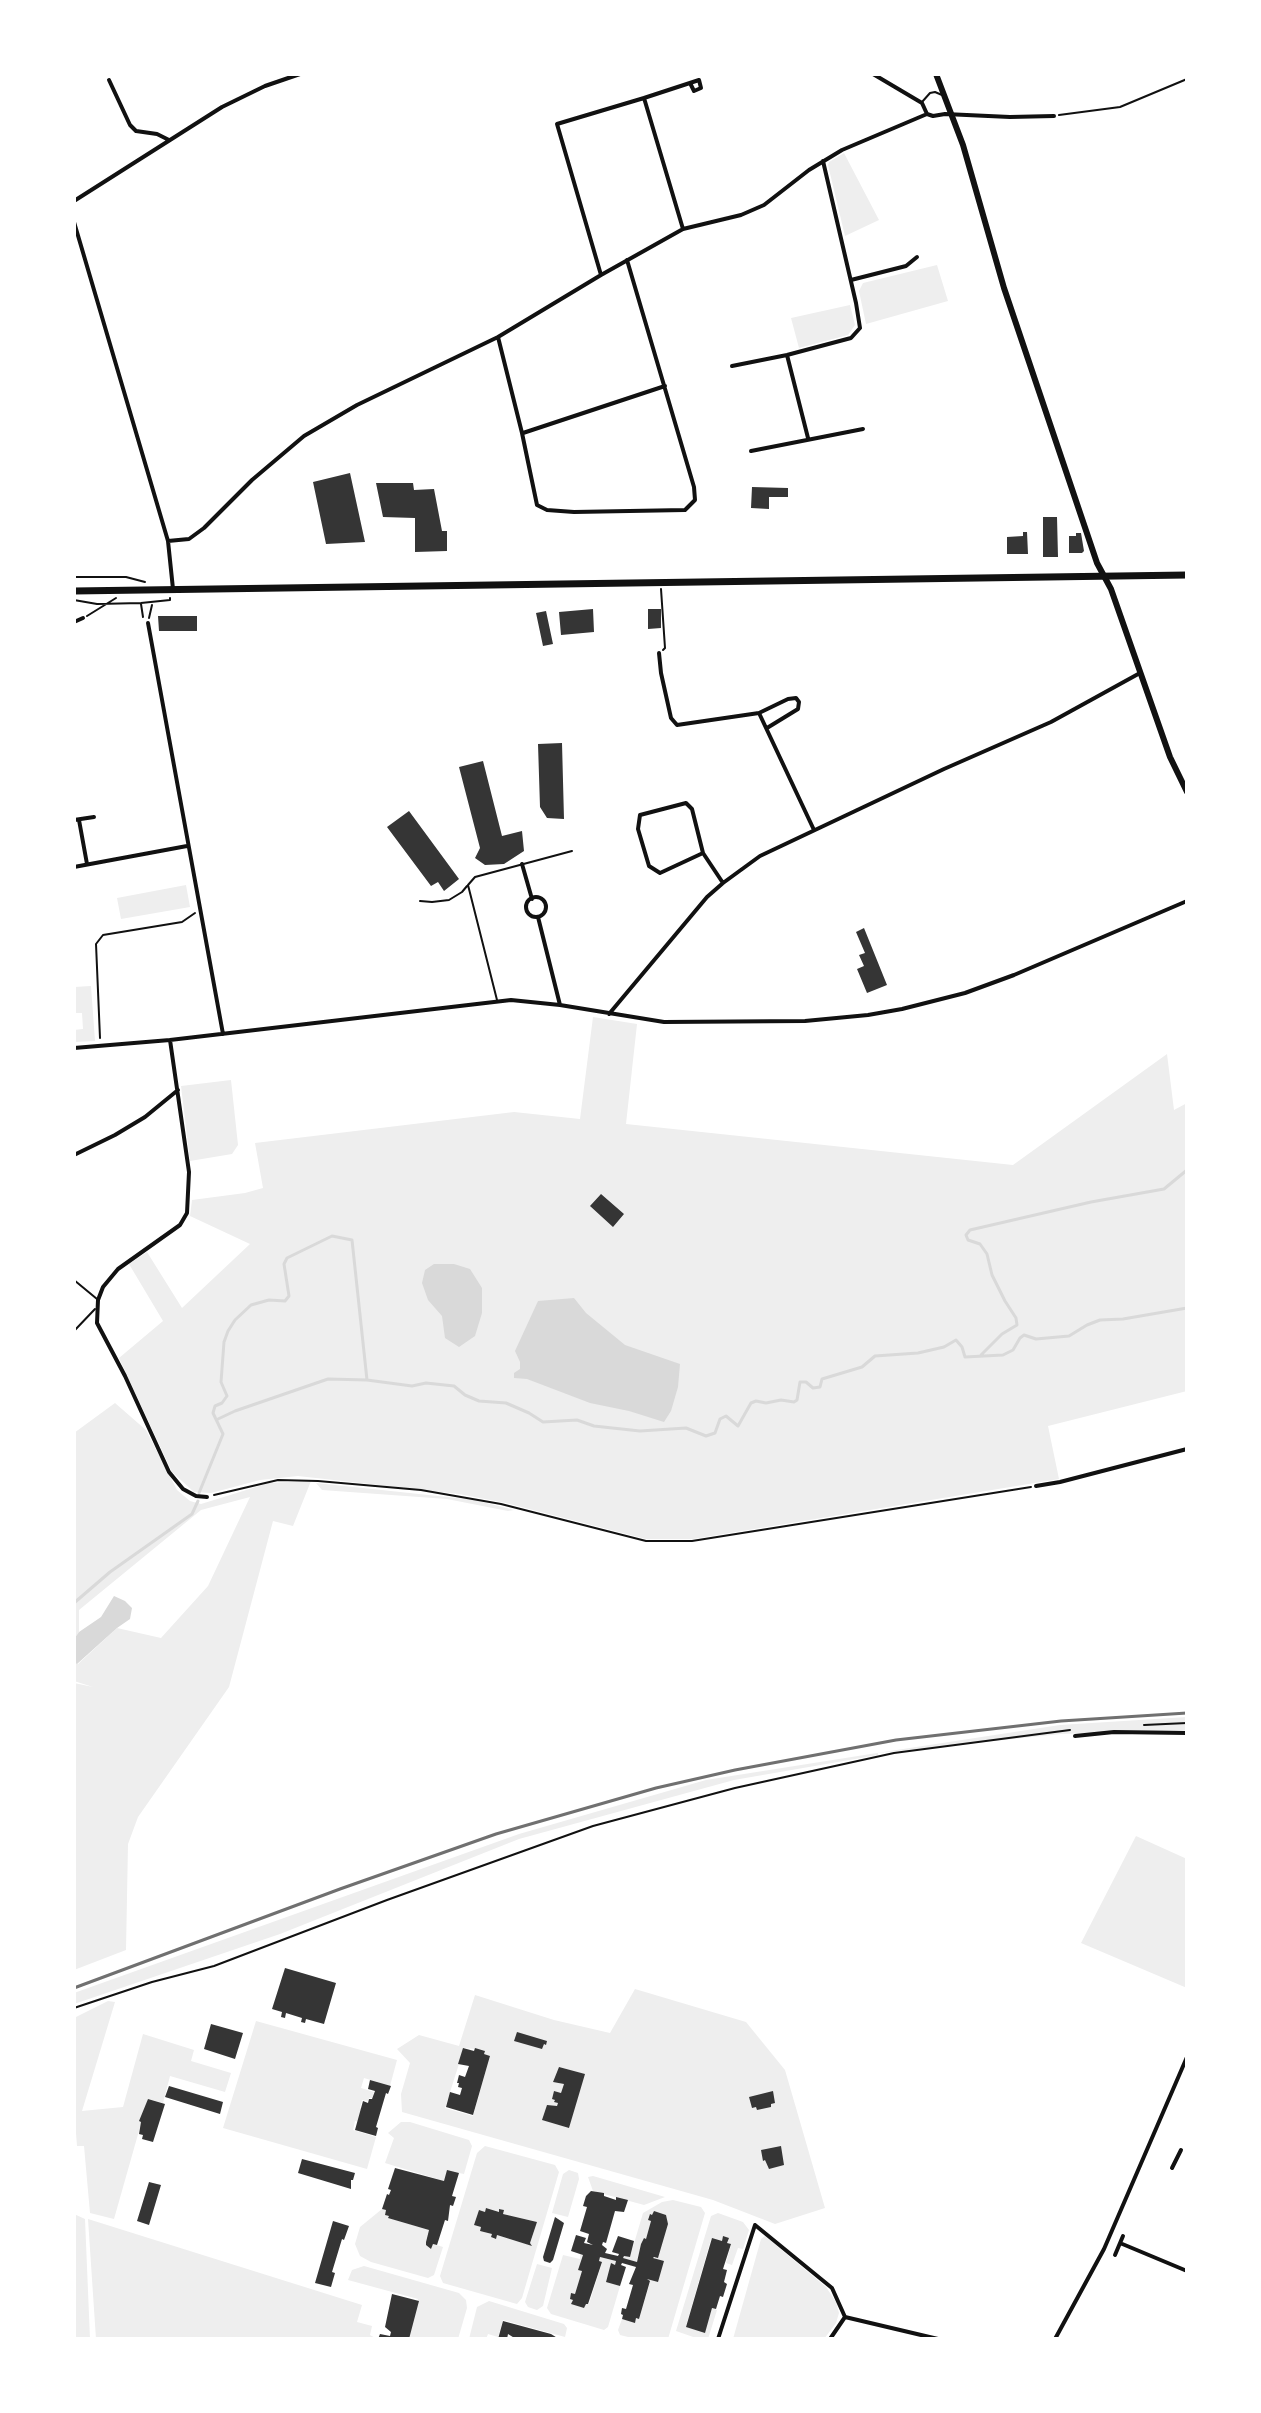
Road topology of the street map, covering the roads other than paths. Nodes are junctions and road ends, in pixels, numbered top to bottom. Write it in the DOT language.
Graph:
graph roads {
  1 [pos="300,74"];
  2 [pos="873,74"];
  3 [pos="936,74"];
  4 [pos="109,80"];
  5 [pos="690,83"];
  6 [pos="644,98"];
  7 [pos="945,100"];
  8 [pos="922,103"];
  9 [pos="927,114"];
  10 [pos="952,115"];
  11 [pos="1054,116"];
  12 [pos="169,140"];
  13 [pos="823,161"];
  14 [pos="74,201"];
  15 [pos="74,222"];
  16 [pos="683,229"];
  17 [pos="917,257"];
  18 [pos="627,260"];
  19 [pos="601,275"];
  20 [pos="851,280"];
  21 [pos="498,337"];
  22 [pos="787,355"];
  23 [pos="732,366"];
  24 [pos="665,386"];
  25 [pos="863,429"];
  26 [pos="522,433"];
  27 [pos="808,439"];
  28 [pos="751,451"];
  29 [pos="168,541"];
  30 [pos="1187,575"];
  31 [pos="1103,576"];
  32 [pos="173,589"];
  33 [pos="74,591"];
  34 [pos="83,618"];
  35 [pos="74,622"];
  36 [pos="148,623"];
  37 [pos="659,653"];
  38 [pos="1140,673"];
  39 [pos="759,713"];
  40 [pos="767,728"];
  41 [pos="1187,792"];
  42 [pos="94,817"];
  43 [pos="76,820"];
  44 [pos="814,830"];
  45 [pos="187,846"];
  46 [pos="572,851"];
  47 [pos="703,853"];
  48 [pos="87,864"];
  49 [pos="522,864"];
  50 [pos="74,867"];
  51 [pos="723,883"];
  52 [pos="468,885"];
  53 [pos="532,899"];
  54 [pos="420,901"];
  55 [pos="1187,901"];
  56 [pos="538,917"];
  57 [pos="497,1001"];
  58 [pos="560,1005"];
  59 [pos="609,1014"];
  60 [pos="223,1034"];
  61 [pos="170,1040"];
  62 [pos="74,1048"];
  63 [pos="178,1090"];
  64 [pos="74,1155"];
  65 [pos="74,1280"];
  66 [pos="98,1300"];
  67 [pos="96,1307"];
  68 [pos="74,1331"];
  69 [pos="1187,1449"];
  70 [pos="1036,1486"];
  71 [pos="207,1497"];
  72 [pos="1187,1733"];
  73 [pos="1075,1736"];
  74 [pos="1187,2057"];
  75 [pos="1181,2150"];
  76 [pos="1177,2158"];
  77 [pos="1187,2163"];
  78 [pos="1172,2168"];
  79 [pos="1123,2236"];
  80 [pos="1120,2243"];
  81 [pos="1115,2255"];
  82 [pos="1187,2263"];
  83 [pos="1185,2271"];
  84 [pos="845,2317"];
  85 [pos="718,2339"];
  86 [pos="830,2339"];
  87 [pos="938,2339"];
  88 [pos="1055,2339"];
  1 -- 12 [label="street"];
  2 -- 8 [label="street"];
  3 -- 7 [label="street"];
  4 -- 12 [label="street"];
  5 -- 6 [label="street"];
  6 -- 16 [label="street"];
  6 -- 19 [label="street"];
  7 -- 8 [label="lane"];
  7 -- 10 [label="street"];
  8 -- 9 [label="street"];
  9 -- 10 [label="street"];
  9 -- 13 [label="street"];
  10 -- 11 [label="street"];
  10 -- 31 [label="street"];
  12 -- 14 [label="street"];
  13 -- 16 [label="street"];
  13 -- 20 [label="street"];
  15 -- 29 [label="street"];
  16 -- 18 [label="street"];
  17 -- 20 [label="street"];
  18 -- 19 [label="street"];
  18 -- 24 [label="street"];
  19 -- 21 [label="street"];
  20 -- 22 [label="street"];
  21 -- 26 [label="street"];
  21 -- 29 [label="street"];
  22 -- 23 [label="street"];
  22 -- 27 [label="street"];
  24 -- 26 [label="street"];
  24 -- 26 [label="street"];
  25 -- 27 [label="street"];
  27 -- 28 [label="street"];
  29 -- 32 [label="street"];
  30 -- 31 [label="main road"];
  31 -- 32 [label="main road"];
  31 -- 38 [label="street"];
  32 -- 33 [label="main road"];
  34 -- 35 [label="street"];
  36 -- 45 [label="street"];
  37 -- 39 [label="street"];
  38 -- 41 [label="street"];
  38 -- 44 [label="street"];
  39 -- 40 [label="street"];
  39 -- 40 [label="street"];
  40 -- 44 [label="street"];
  42 -- 43 [label="street"];
  43 -- 48 [label="street"];
  44 -- 51 [label="street"];
  45 -- 48 [label="street"];
  45 -- 60 [label="street"];
  46 -- 49 [label="lane"];
  47 -- 47 [label="street"];
  47 -- 51 [label="street"];
  48 -- 50 [label="street"];
  49 -- 52 [label="lane"];
  49 -- 53 [label="street"];
  51 -- 59 [label="street"];
  52 -- 54 [label="lane"];
  52 -- 57 [label="lane"];
  53 -- 56 [label="street"];
  53 -- 56 [label="street"];
  55 -- 59 [label="street"];
  56 -- 58 [label="street"];
  57 -- 58 [label="street"];
  57 -- 60 [label="street"];
  58 -- 59 [label="street"];
  60 -- 61 [label="street"];
  61 -- 62 [label="street"];
  61 -- 63 [label="street"];
  63 -- 64 [label="street"];
  63 -- 66 [label="street"];
  65 -- 66 [label="lane"];
  66 -- 67 [label="street"];
  67 -- 68 [label="lane"];
  67 -- 71 [label="street"];
  69 -- 70 [label="street"];
  72 -- 73 [label="street"];
  74 -- 88 [label="street"];
  75 -- 76 [label="street"];
  76 -- 77 [label="street"];
  76 -- 78 [label="street"];
  79 -- 80 [label="street"];
  80 -- 81 [label="street"];
  80 -- 83 [label="street"];
  82 -- 83 [label="street"];
  84 -- 85 [label="street"];
  84 -- 86 [label="street"];
  84 -- 87 [label="street"];
}
